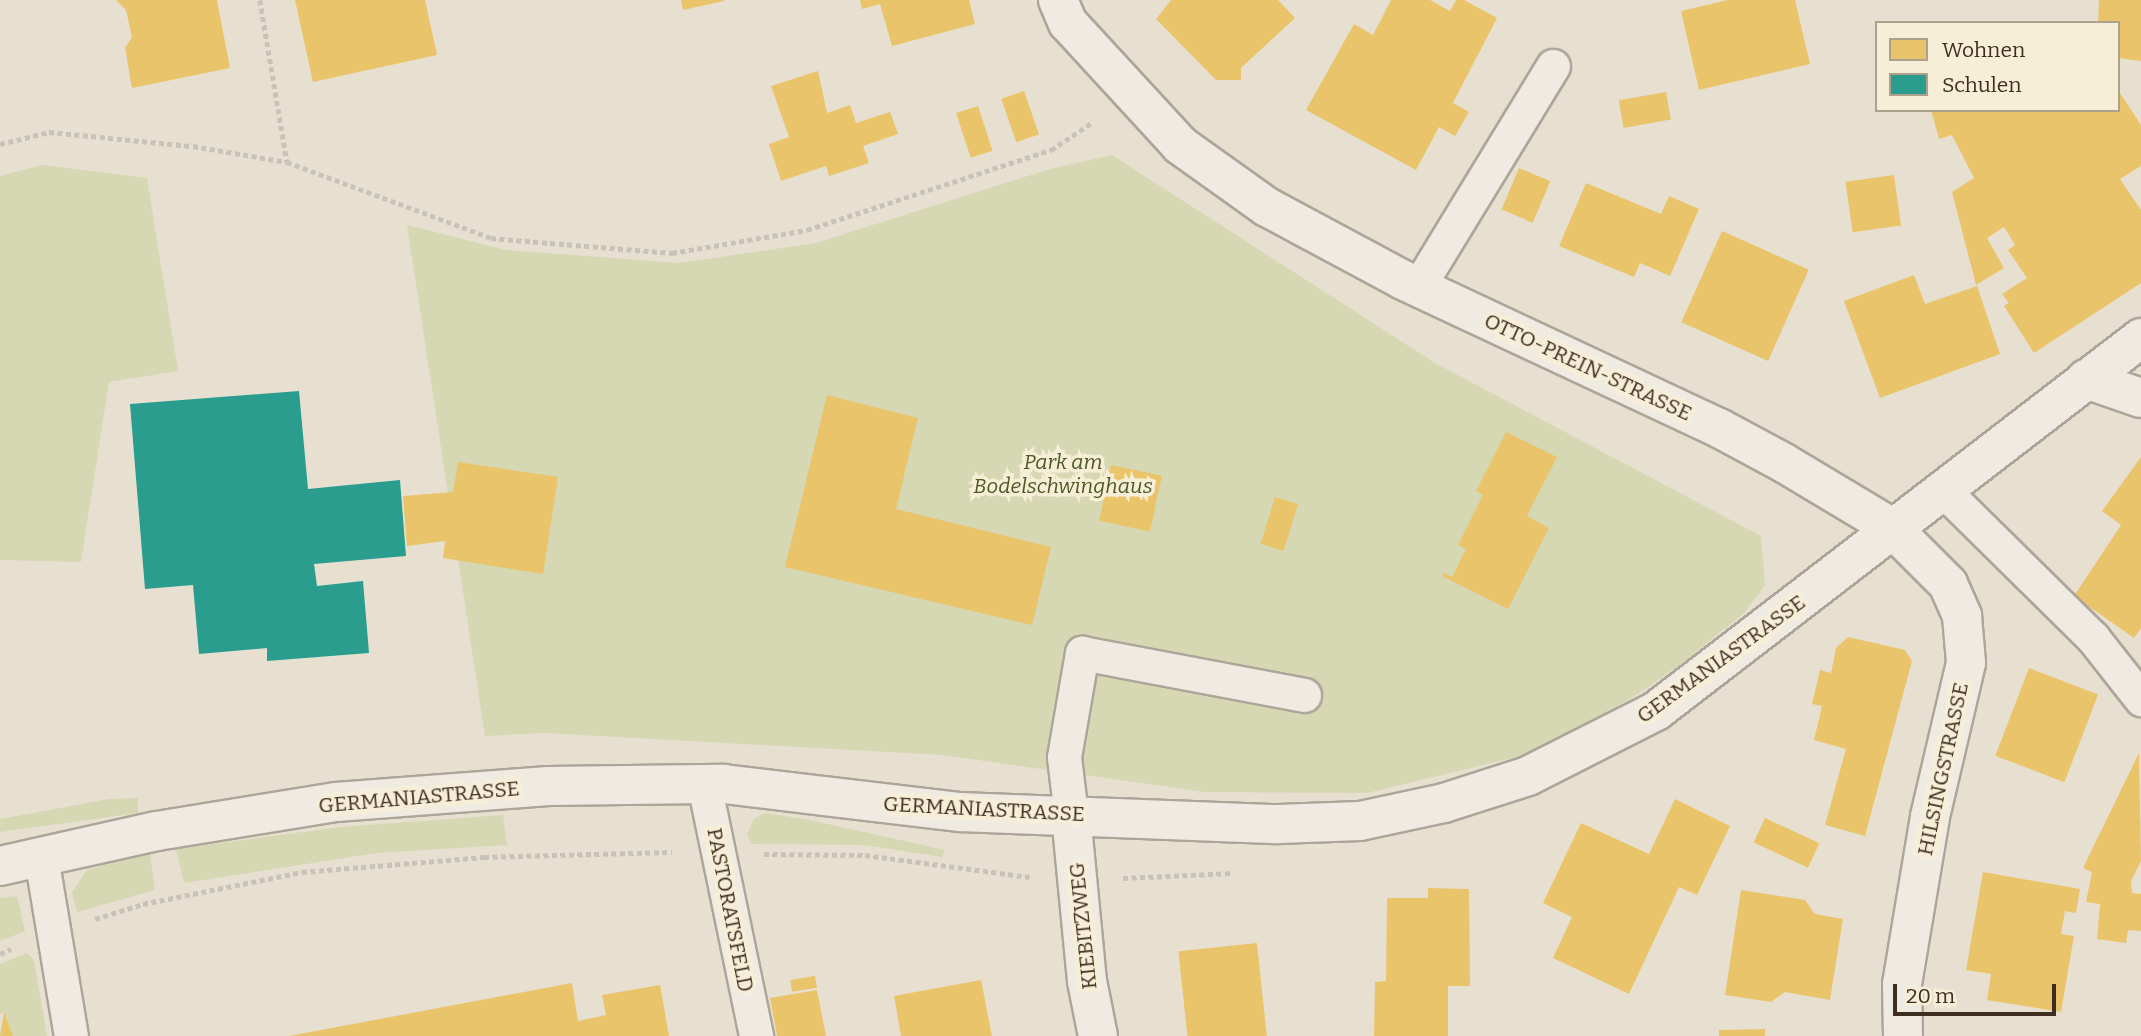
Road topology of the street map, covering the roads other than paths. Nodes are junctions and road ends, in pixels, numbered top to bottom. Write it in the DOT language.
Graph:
graph roads {
  1 [pos="1058,0"];
  2 [pos="1553,66"];
  3 [pos="1418,287"];
  4 [pos="2141,338"];
  5 [pos="2086,379"];
  6 [pos="2141,398"];
  7 [pos="1941,489"];
  8 [pos="1891,527"];
  9 [pos="1304,695"];
  10 [pos="2141,699"];
  11 [pos="704,784"];
  12 [pos="1071,815"];
  13 [pos="41,857"];
  14 [pos="0,866"];
  15 [pos="71,1036"];
  16 [pos="756,1036"];
  17 [pos="1098,1036"];
  18 [pos="1903,1036"];
  1 -- 3 [label="street, OTTO-PREIN-STRASSE"];
  2 -- 3 [label="lane"];
  3 -- 8 [label="street, OTTO-PREIN-STRASSE"];
  4 -- 5 [label="street"];
  5 -- 6 [label="street"];
  5 -- 7 [label="street"];
  7 -- 8 [label="street"];
  7 -- 10 [label="lane"];
  8 -- 12 [label="street, GERMANIASTRASSE"];
  8 -- 18 [label="street, HILSINGSTRASSE"];
  9 -- 12 [label="lane"];
  11 -- 12 [label="street, GERMANIASTRASSE"];
  11 -- 13 [label="street, GERMANIASTRASSE"];
  11 -- 16 [label="lane, PASTORATSFELD"];
  12 -- 17 [label="street, KIEBITZWEG"];
  13 -- 14 [label="street, GERMANIASTRASSE"];
  13 -- 15 [label="lane"];
}
